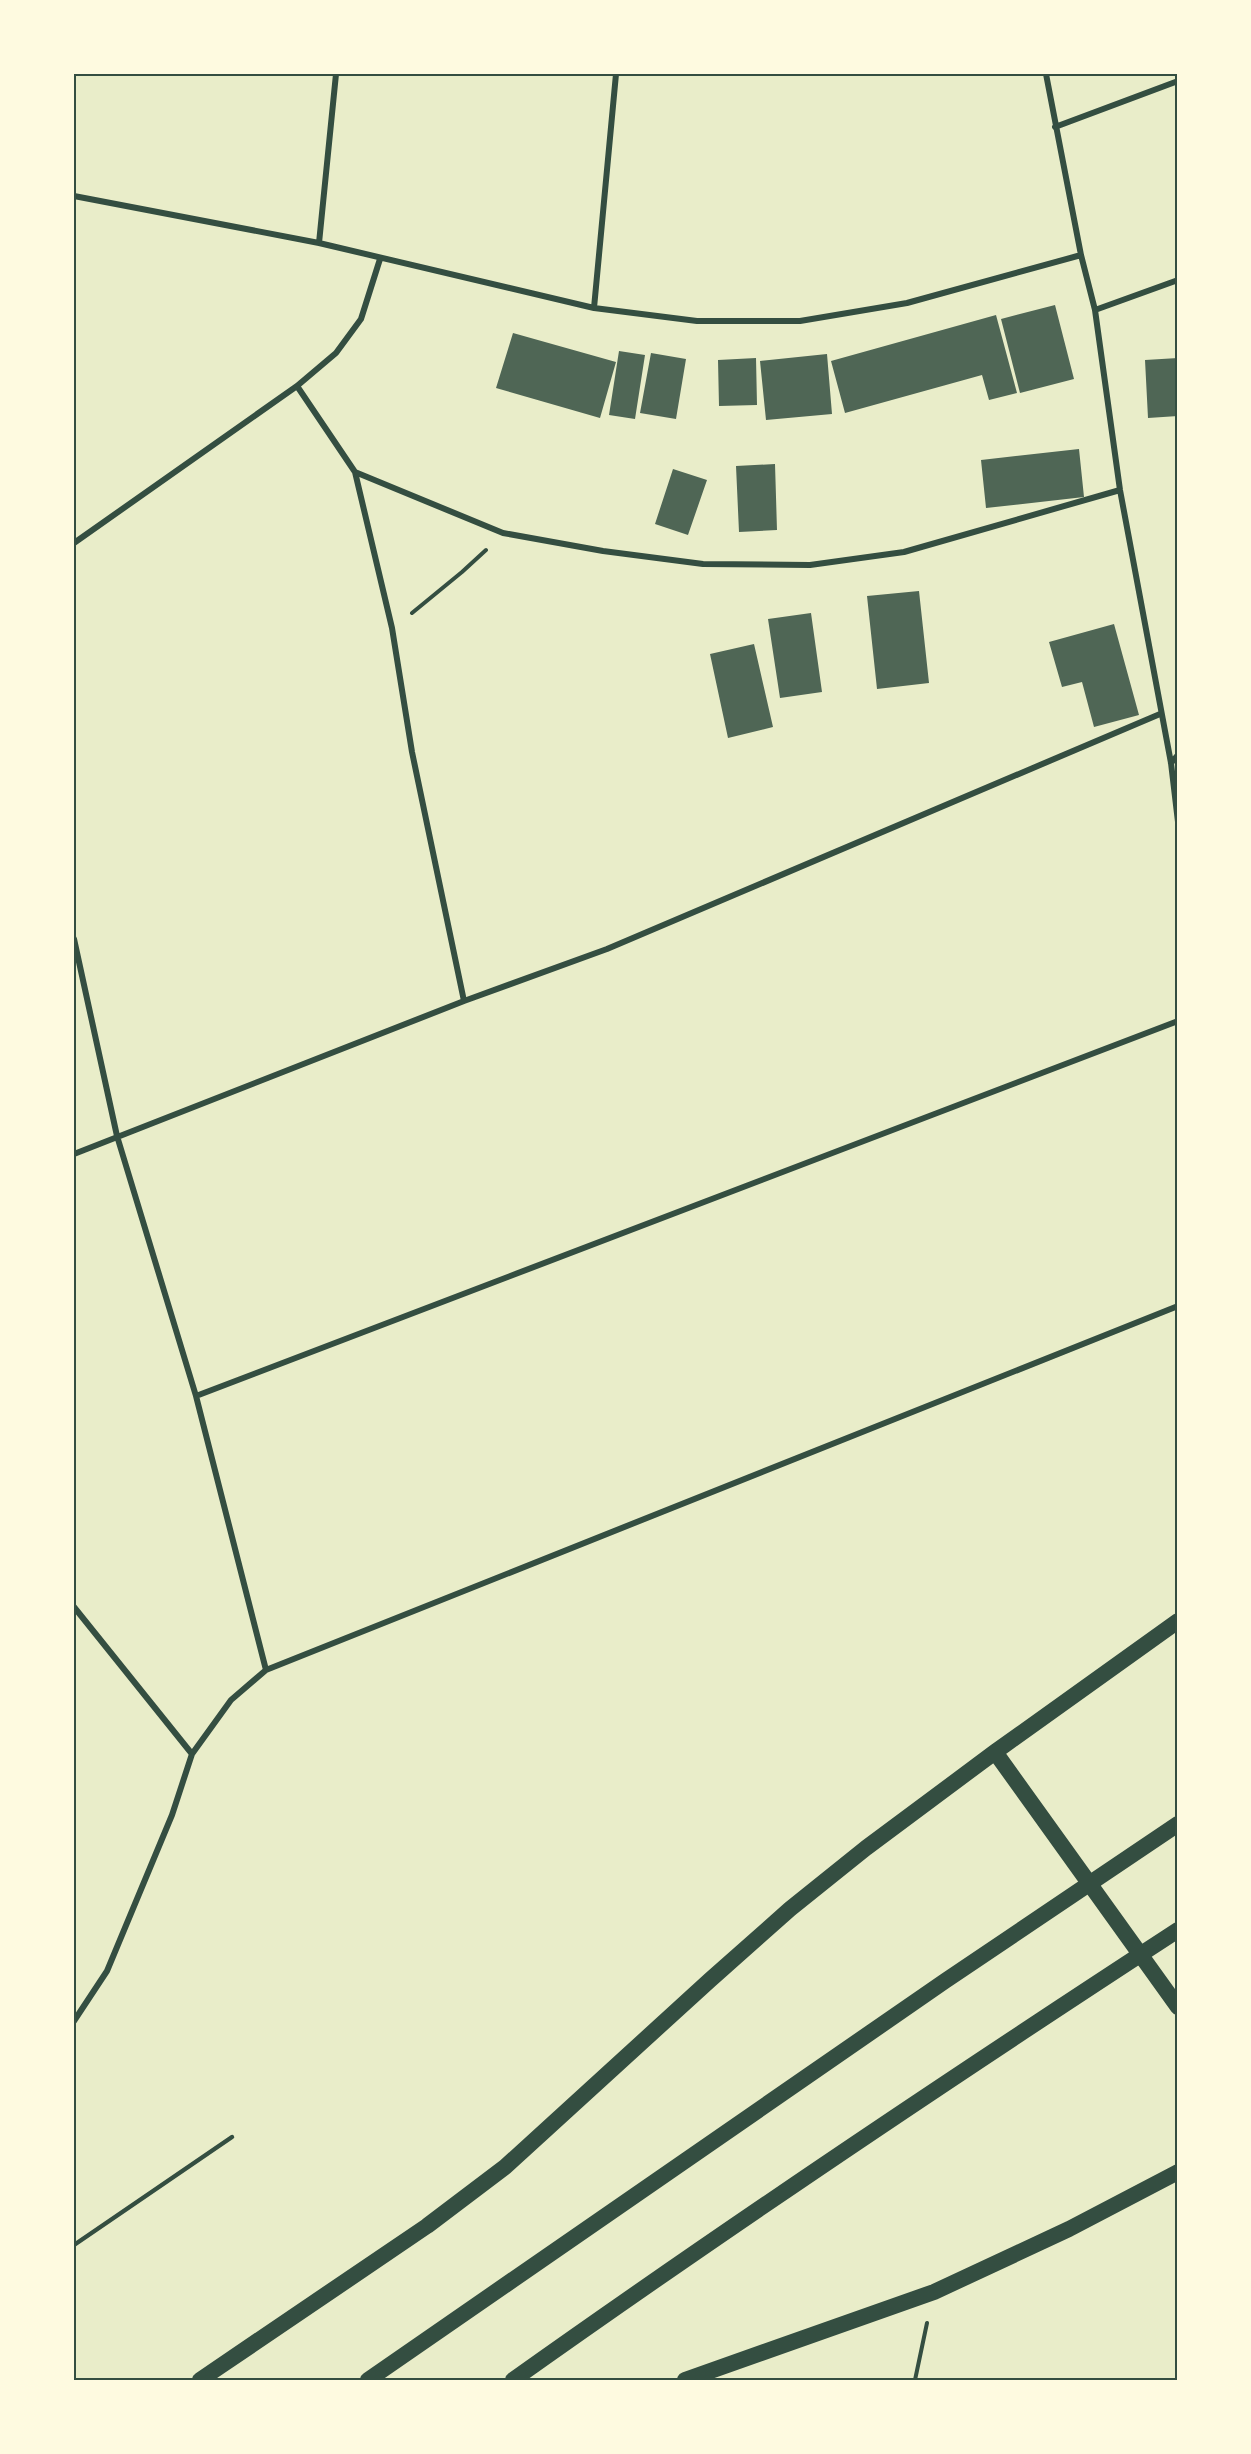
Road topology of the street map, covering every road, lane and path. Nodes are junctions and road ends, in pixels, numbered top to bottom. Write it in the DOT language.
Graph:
graph roads {
  1 [pos="336,74"];
  2 [pos="616,74"];
  3 [pos="1046,74"];
  4 [pos="1178,81"];
  5 [pos="1054,126"];
  6 [pos="74,196"];
  7 [pos="319,243"];
  8 [pos="1081,255"];
  9 [pos="380,259"];
  10 [pos="1178,280"];
  11 [pos="594,308"];
  12 [pos="1095,310"];
  13 [pos="297,386"];
  14 [pos="355,472"];
  15 [pos="1120,490"];
  16 [pos="503,533"];
  17 [pos="74,543"];
  18 [pos="392,628"];
  19 [pos="1160,714"];
  20 [pos="1178,755"];
  21 [pos="1171,763"];
  22 [pos="1178,822"];
  23 [pos="74,939"];
  24 [pos="464,1001"];
  25 [pos="1178,1021"];
  26 [pos="117,1136"];
  27 [pos="74,1154"];
  28 [pos="1178,1306"];
  29 [pos="196,1396"];
  30 [pos="74,1607"];
  31 [pos="1178,1621"];
  32 [pos="266,1670"];
  33 [pos="995,1752"];
  34 [pos="192,1754"];
  35 [pos="1178,1824"];
  36 [pos="1178,1930"];
  37 [pos="1178,2007"];
  38 [pos="74,2021"];
  39 [pos="232,2137"];
  40 [pos="1178,2172"];
  41 [pos="74,2245"];
  42 [pos="934,2292"];
  43 [pos="200,2380"];
  44 [pos="368,2380"];
  45 [pos="513,2380"];
  46 [pos="685,2380"];
  47 [pos="915,2380"];
  1 -- 7 [label="street"];
  2 -- 11 [label="street"];
  3 -- 5 [label="street"];
  4 -- 5 [label="street"];
  5 -- 8 [label="street"];
  6 -- 7 [label="street"];
  7 -- 9 [label="street"];
  8 -- 11 [label="street"];
  8 -- 12 [label="street"];
  9 -- 11 [label="street"];
  9 -- 13 [label="street"];
  10 -- 12 [label="street"];
  12 -- 15 [label="street"];
  13 -- 14 [label="street"];
  13 -- 17 [label="street"];
  14 -- 16 [label="street"];
  14 -- 18 [label="street"];
  15 -- 16 [label="street"];
  15 -- 19 [label="street"];
  16 -- 18 [label="path"];
  18 -- 24 [label="street"];
  19 -- 21 [label="street"];
  19 -- 24 [label="street"];
  20 -- 21 [label="street"];
  21 -- 22 [label="street"];
  23 -- 26 [label="street"];
  24 -- 26 [label="street"];
  25 -- 29 [label="street"];
  26 -- 27 [label="street"];
  26 -- 29 [label="street"];
  28 -- 32 [label="street"];
  29 -- 32 [label="street"];
  30 -- 34 [label="street"];
  31 -- 33 [label="highway"];
  32 -- 34 [label="street"];
  33 -- 37 [label="highway"];
  33 -- 43 [label="highway"];
  34 -- 38 [label="street"];
  35 -- 44 [label="highway"];
  36 -- 45 [label="highway"];
  39 -- 41 [label="lane"];
  40 -- 42 [label="highway"];
  42 -- 46 [label="highway"];
  42 -- 47 [label="path"];
}
